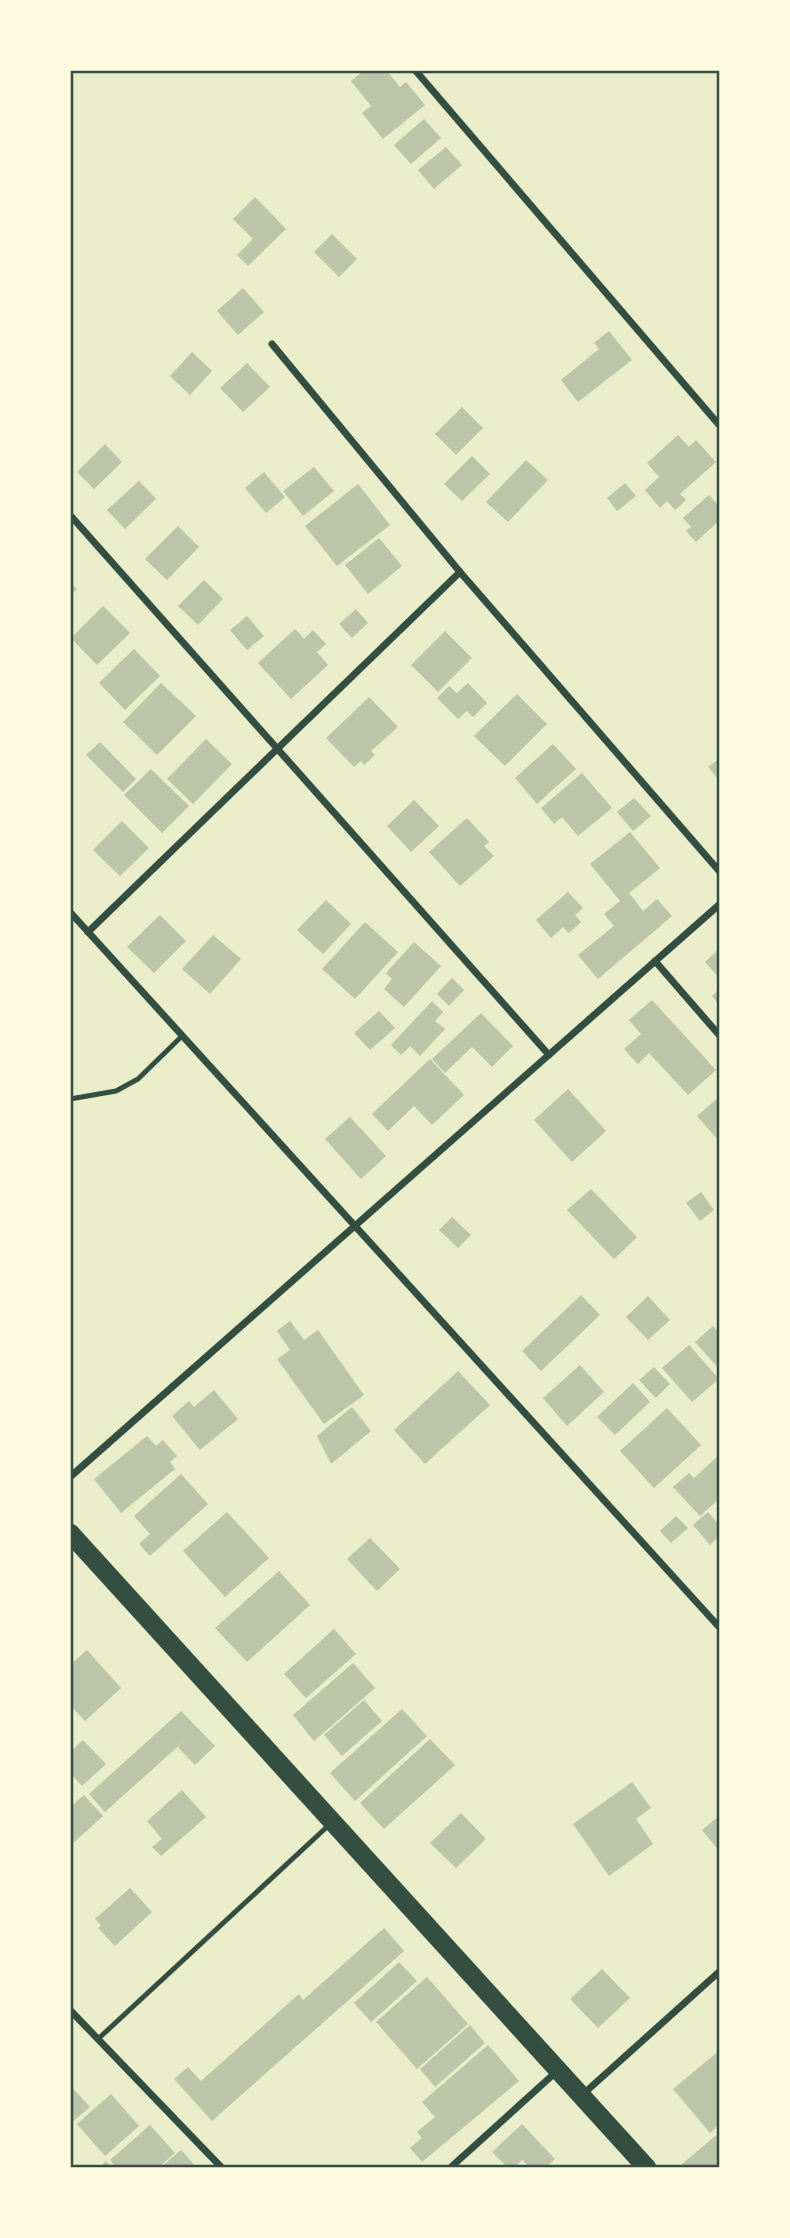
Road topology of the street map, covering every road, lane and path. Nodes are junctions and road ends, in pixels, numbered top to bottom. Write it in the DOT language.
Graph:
graph roads {
  1 [pos="415,70"];
  2 [pos="272,344"];
  3 [pos="720,426"];
  4 [pos="70,515"];
  5 [pos="460,572"];
  6 [pos="277,749"];
  7 [pos="720,873"];
  8 [pos="720,904"];
  9 [pos="70,912"];
  10 [pos="88,932"];
  11 [pos="655,961"];
  12 [pos="182,1036"];
  13 [pos="720,1036"];
  14 [pos="549,1055"];
  15 [pos="70,1099"];
  16 [pos="356,1225"];
  17 [pos="70,1477"];
  18 [pos="70,1533"];
  19 [pos="720,1628"];
  20 [pos="332,1822"];
  21 [pos="720,1971"];
  22 [pos="70,2010"];
  23 [pos="98,2039"];
  24 [pos="558,2071"];
  25 [pos="580,2096"];
  26 [pos="222,2168"];
  27 [pos="450,2168"];
  28 [pos="648,2168"];
  1 -- 3 [label="street"];
  2 -- 5 [label="street"];
  4 -- 6 [label="street"];
  5 -- 6 [label="street"];
  5 -- 7 [label="street"];
  6 -- 10 [label="street"];
  6 -- 14 [label="street"];
  8 -- 11 [label="street"];
  9 -- 10 [label="street"];
  10 -- 12 [label="street"];
  11 -- 13 [label="street"];
  11 -- 14 [label="street"];
  12 -- 15 [label="lane"];
  12 -- 16 [label="street"];
  14 -- 16 [label="street"];
  16 -- 17 [label="street"];
  16 -- 19 [label="street"];
  18 -- 20 [label="highway"];
  20 -- 23 [label="lane"];
  20 -- 24 [label="highway"];
  21 -- 25 [label="street"];
  22 -- 23 [label="street"];
  23 -- 26 [label="street"];
  24 -- 25 [label="highway"];
  24 -- 27 [label="street"];
  25 -- 28 [label="highway"];
}
